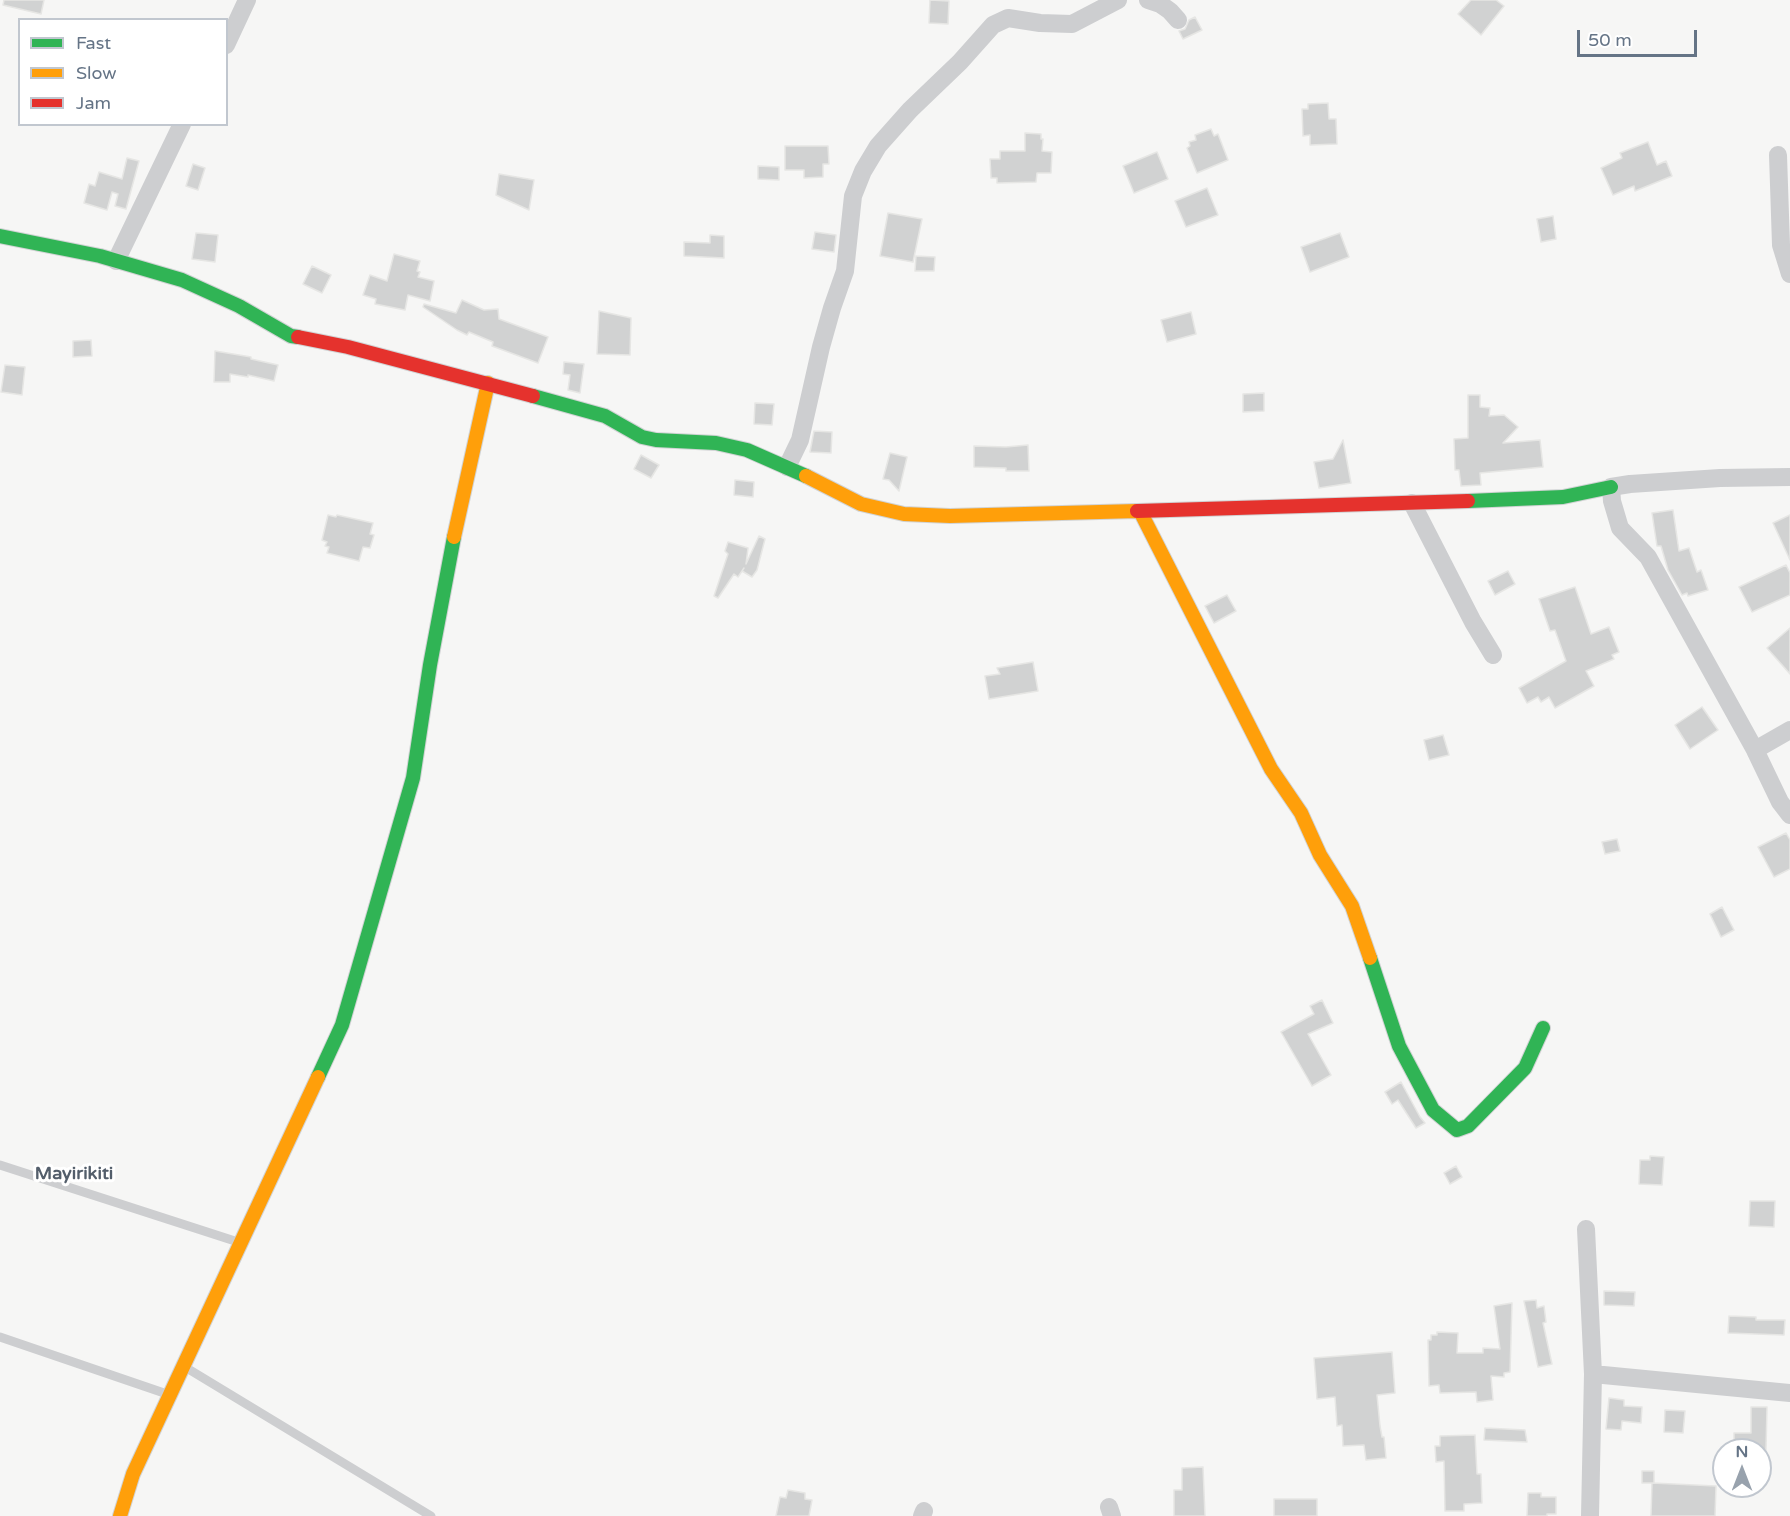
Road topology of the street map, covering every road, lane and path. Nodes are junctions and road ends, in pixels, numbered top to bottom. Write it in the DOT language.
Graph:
graph roads {
  1 [pos="247,0"];
  2 [pos="1118,0"];
  3 [pos="1148,0"];
  4 [pos="1178,20"];
  5 [pos="228,41"];
  6 [pos="181,126"];
  7 [pos="1778,155"];
  8 [pos="0,236"];
  9 [pos="116,261"];
  10 [pos="1790,274"];
  11 [pos="488,383"];
  12 [pos="787,467"];
  13 [pos="1790,477"];
  14 [pos="1611,487"];
  15 [pos="1412,503"];
  16 [pos="1140,511"];
  17 [pos="1493,655"];
  18 [pos="1790,730"];
  19 [pos="1755,750"];
  20 [pos="1790,815"];
  21 [pos="1543,1028"];
  22 [pos="0,1165"];
  23 [pos="1586,1229"];
  24 [pos="240,1243"];
  25 [pos="0,1337"];
  26 [pos="183,1365"];
  27 [pos="1593,1374"];
  28 [pos="1790,1393"];
  29 [pos="170,1395"];
  30 [pos="120,1516"];
  31 [pos="431,1516"];
  32 [pos="1590,1516"];
  1 -- 5 [label="street"];
  2 -- 12 [label="street"];
  3 -- 4 [label="street"];
  6 -- 9 [label="street"];
  7 -- 10 [label="street"];
  8 -- 9 [label="street"];
  9 -- 11 [label="street"];
  11 -- 12 [label="street"];
  11 -- 24 [label="street"];
  12 -- 16 [label="street"];
  13 -- 14 [label="street"];
  14 -- 15 [label="street"];
  14 -- 19 [label="street"];
  15 -- 16 [label="street"];
  15 -- 17 [label="street"];
  16 -- 21 [label="street"];
  18 -- 19 [label="street"];
  19 -- 20 [label="street"];
  22 -- 24 [label="lane"];
  23 -- 27 [label="street"];
  24 -- 26 [label="street"];
  25 -- 29 [label="lane"];
  26 -- 29 [label="street"];
  26 -- 31 [label="lane"];
  27 -- 28 [label="street"];
  27 -- 32 [label="street"];
  29 -- 30 [label="street"];
}
